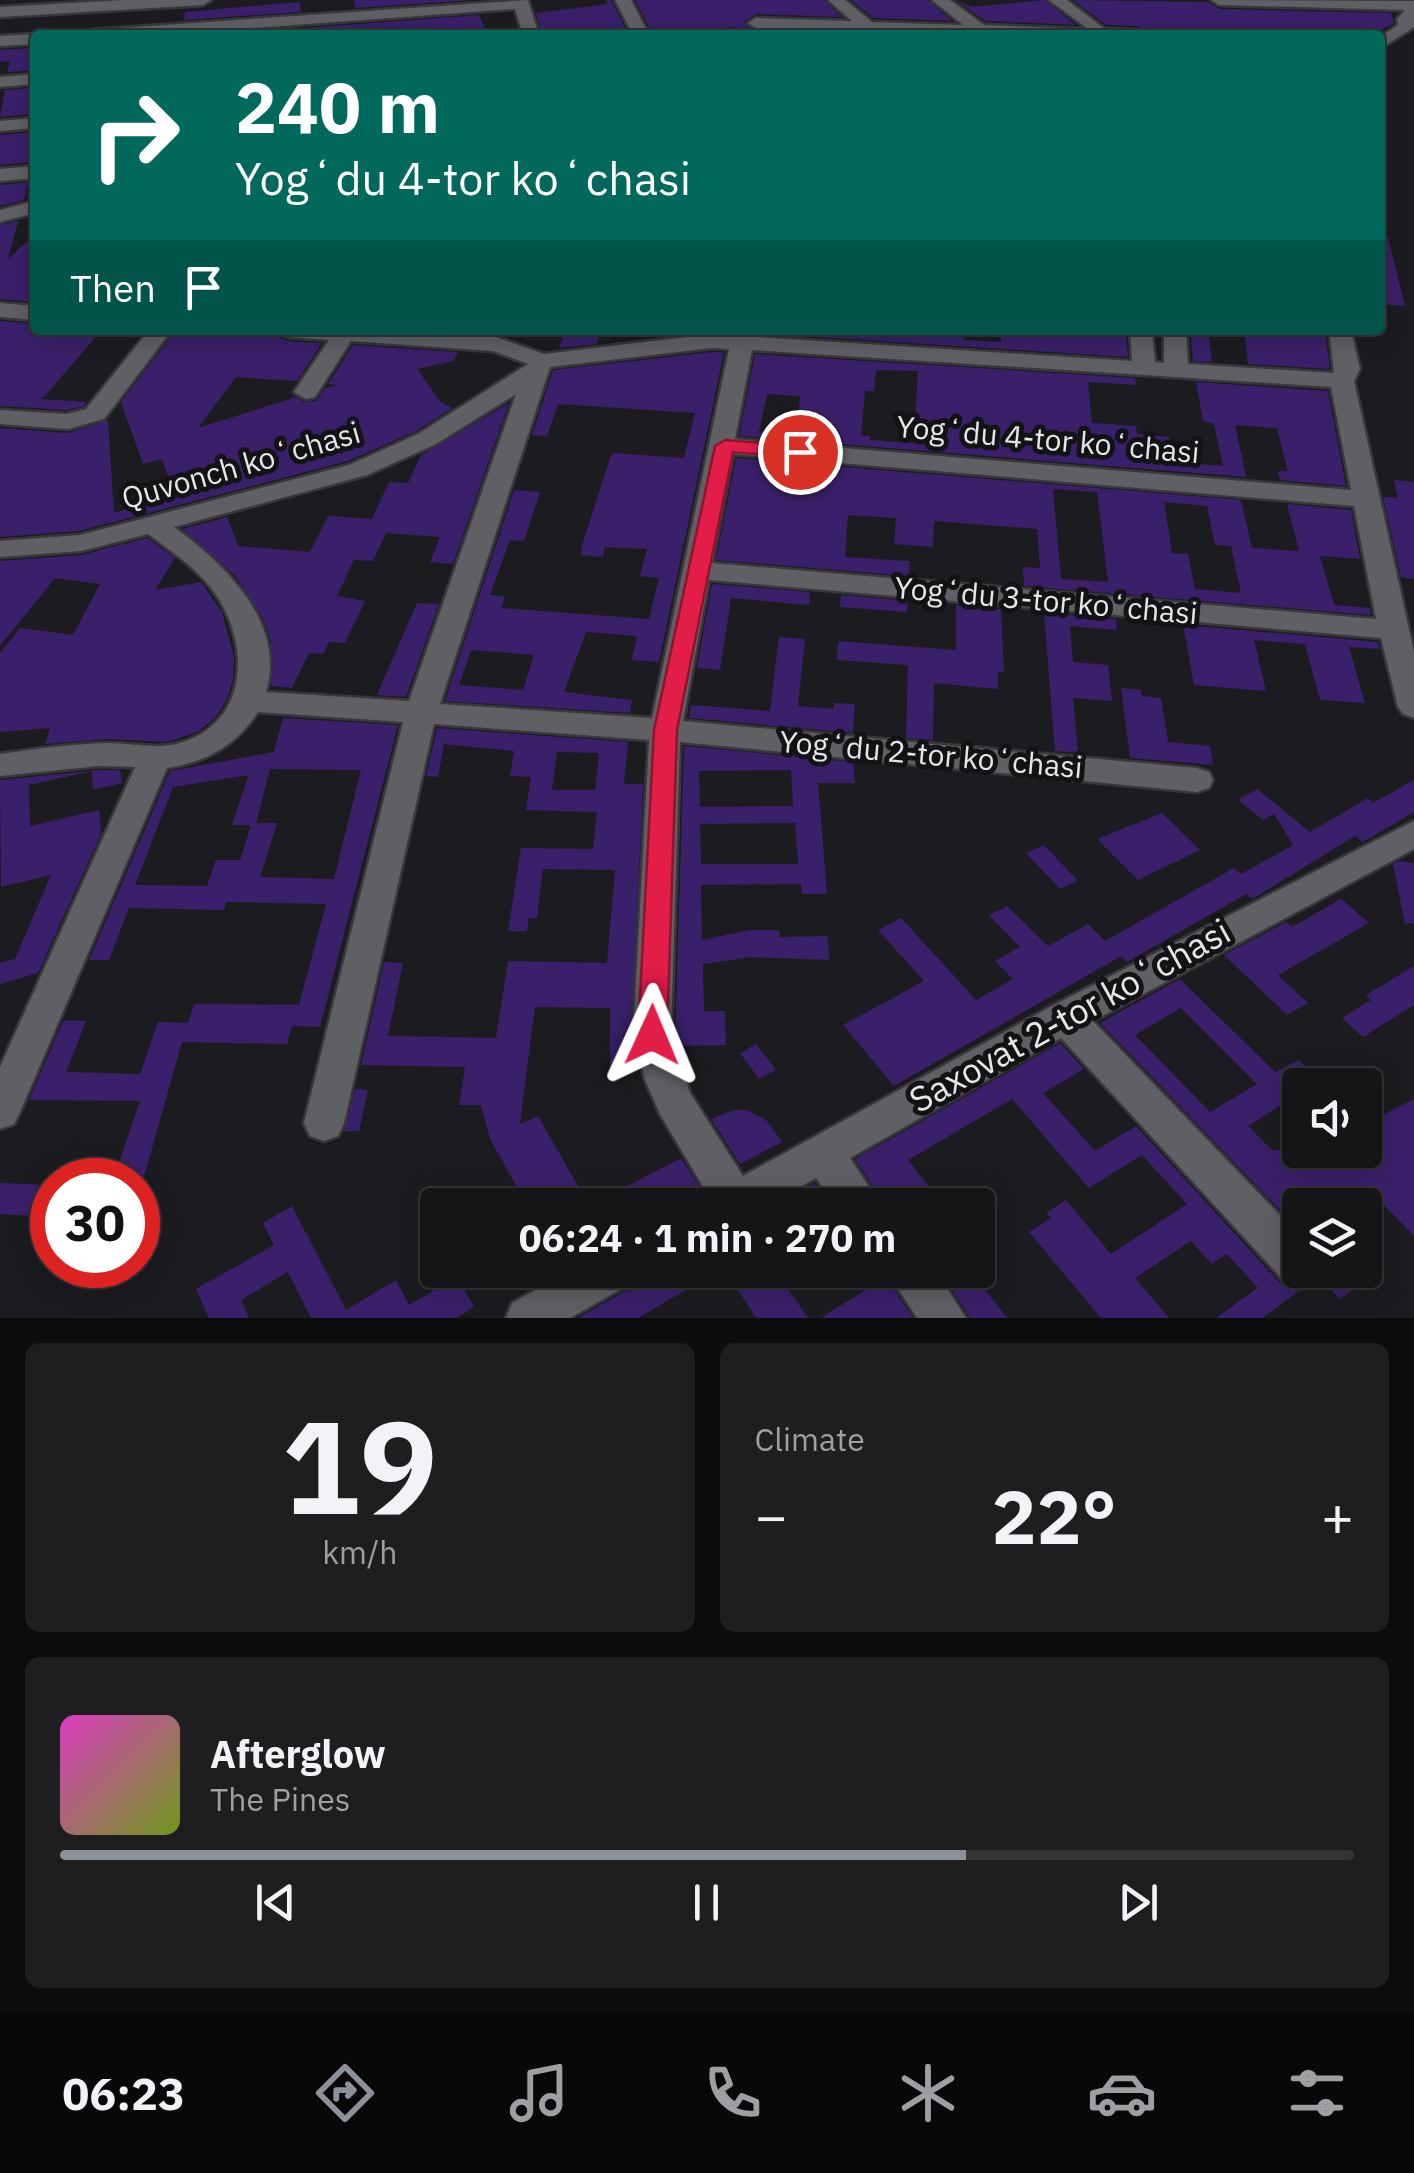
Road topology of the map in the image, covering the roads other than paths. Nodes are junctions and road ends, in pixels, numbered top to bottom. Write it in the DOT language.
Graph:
graph roads {
  1 [pos="203,0"];
  2 [pos="623,0"];
  3 [pos="836,0"];
  4 [pos="940,0"];
  5 [pos="1057,0"];
  6 [pos="1219,0"];
  7 [pos="132,2"];
  8 [pos="521,2"];
  9 [pos="1414,8"];
  10 [pos="0,12"];
  11 [pos="754,22"];
  12 [pos="867,26"];
  13 [pos="156,30"];
  14 [pos="530,30"];
  15 [pos="638,30"];
  16 [pos="980,30"];
  17 [pos="1097,30"];
  18 [pos="30,39"];
  19 [pos="1385,40"];
  20 [pos="0,42"];
  21 [pos="30,79"];
  22 [pos="0,82"];
  23 [pos="30,123"];
  24 [pos="0,126"];
  25 [pos="30,172"];
  26 [pos="0,175"];
  27 [pos="30,210"];
  28 [pos="0,220"];
  29 [pos="30,224"];
  30 [pos="0,310"];
  31 [pos="30,312"];
  32 [pos="156,335"];
  33 [pos="343,335"];
  34 [pos="359,335"];
  35 [pos="1141,335"];
  36 [pos="1175,335"];
  37 [pos="1341,335"];
  38 [pos="723,338"];
  39 [pos="539,366"];
  40 [pos="1144,369"];
  41 [pos="1176,371"];
  42 [pos="1342,382"];
  43 [pos="306,392"];
  44 [pos="0,417"];
  45 [pos="725,446"];
  46 [pos="1366,499"];
  47 [pos="154,525"];
  48 [pos="0,549"];
  49 [pos="700,572"];
  50 [pos="1393,630"];
  51 [pos="252,701"];
  52 [pos="1414,707"];
  53 [pos="422,712"];
  54 [pos="666,730"];
  55 [pos="155,758"];
  56 [pos="0,764"];
  57 [pos="1197,780"];
  58 [pos="1414,834"];
  59 [pos="1065,1018"];
  60 [pos="0,1112"];
  61 [pos="324,1123"];
  62 [pos="822,1153"];
  63 [pos="724,1188"];
  64 [pos="760,1188"];
  65 [pos="848,1188"];
  66 [pos="1282,1248"];
  67 [pos="584,1288"];
  68 [pos="922,1288"];
  69 [pos="543,1314"];
  70 [pos="944,1318"];
  1 -- 7 [label="street"];
  2 -- 15 [label="street"];
  3 -- 12 [label="street"];
  4 -- 16 [label="street"];
  5 -- 17 [label="street"];
  6 -- 9 [label="street"];
  7 -- 10 [label="street"];
  8 -- 13 [label="street"];
  8 -- 14 [label="street"];
  9 -- 19 [label="street"];
  11 -- 12 [label="street"];
  12 -- 16 [label="street"];
  18 -- 20 [label="street"];
  21 -- 22 [label="street"];
  23 -- 24 [label="street"];
  25 -- 26 [label="street"];
  27 -- 28 [label="street"];
  28 -- 29 [label="street"];
  30 -- 31 [label="street"];
  32 -- 44 [label="street"];
  33 -- 43 [label="street"];
  34 -- 39 [label="street"];
  35 -- 40 [label="street"];
  36 -- 41 [label="street"];
  37 -- 42 [label="street"];
  38 -- 39 [label="street"];
  38 -- 40 [label="street"];
  38 -- 45 [label="street"];
  39 -- 47 [label="street, Quvonch koʻchasi"];
  39 -- 53 [label="street"];
  40 -- 41 [label="street"];
  41 -- 42 [label="street"];
  42 -- 46 [label="street"];
  45 -- 46 [label="street, Yogʻdu 4-tor koʻchasi"];
  45 -- 49 [label="street"];
  46 -- 50 [label="street"];
  47 -- 48 [label="street, Quvonch koʻchasi"];
  47 -- 51 [label="street"];
  49 -- 50 [label="street, Yogʻdu 3-tor koʻchasi"];
  49 -- 54 [label="street"];
  50 -- 52 [label="street"];
  51 -- 53 [label="street, Yogʻdu 2-tor koʻchasi"];
  51 -- 55 [label="street"];
  53 -- 54 [label="street, Yogʻdu 2-tor koʻchasi"];
  53 -- 61 [label="street"];
  54 -- 57 [label="street, Yogʻdu 2-tor koʻchasi"];
  54 -- 63 [label="street"];
  55 -- 56 [label="street"];
  55 -- 60 [label="street"];
  58 -- 59 [label="street, Saxovat 2-tor koʻchasi"];
  59 -- 62 [label="street, Saxovat 2-tor koʻchasi"];
  59 -- 66 [label="street"];
  62 -- 64 [label="street, Saxovat 2-tor koʻchasi"];
  62 -- 65 [label="street"];
  67 -- 69 [label="street"];
  68 -- 70 [label="street"];
}
